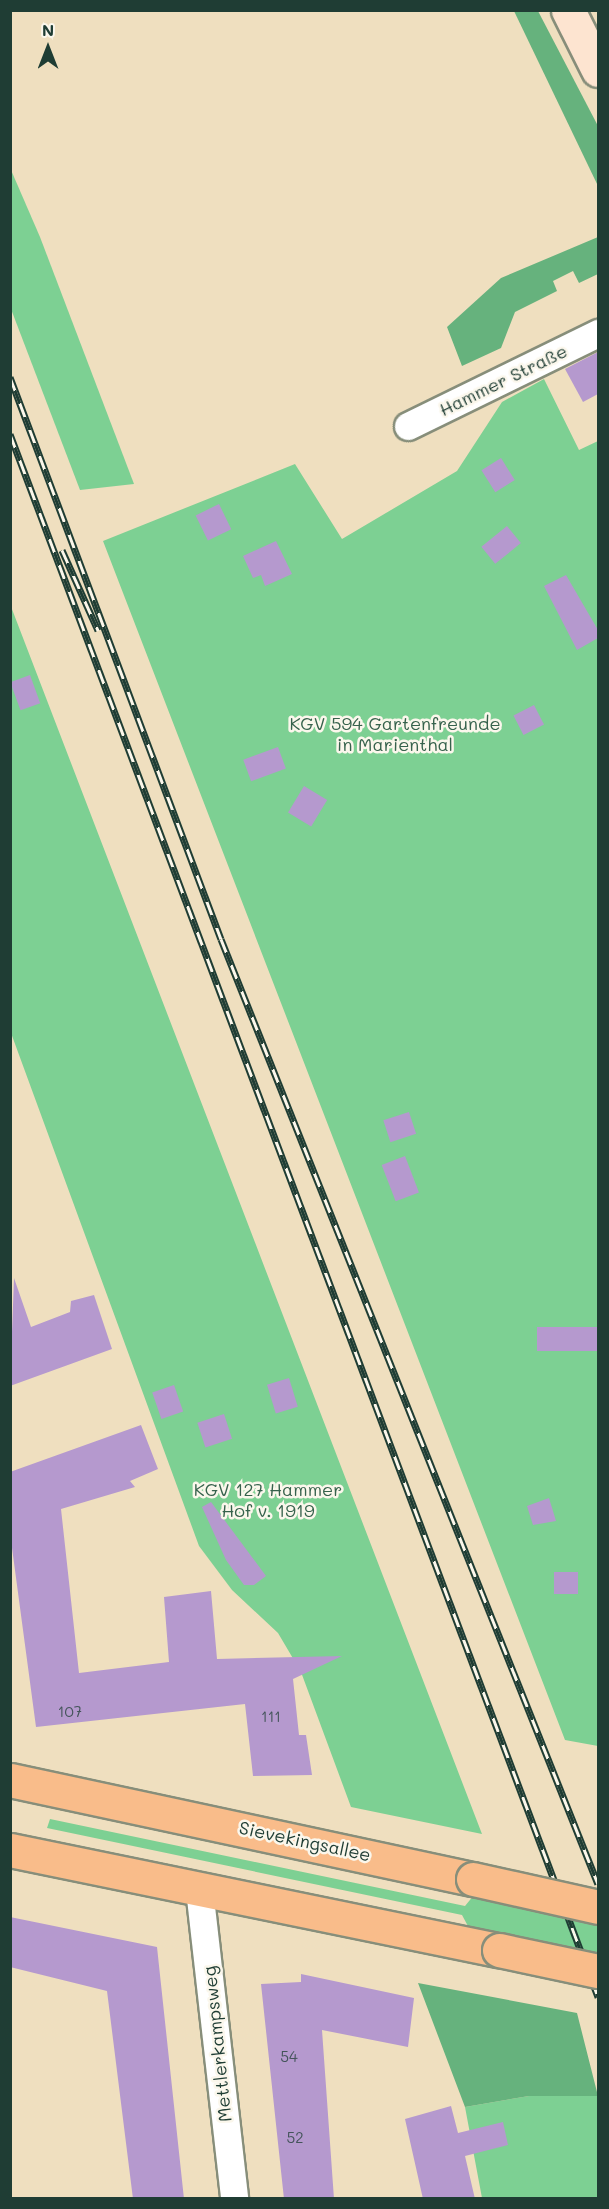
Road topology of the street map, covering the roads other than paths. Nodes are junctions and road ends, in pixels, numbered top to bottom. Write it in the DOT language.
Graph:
graph roads {
  1 [pos="568,10"];
  2 [pos="598,70"];
  3 [pos="598,333"];
  4 [pos="408,426"];
  5 [pos="10,1780"];
  6 [pos="10,1850"];
  7 [pos="199,1889"];
  8 [pos="598,1907"];
  9 [pos="598,1971"];
  10 [pos="234,2199"];
  1 -- 2 [label="main road"];
  3 -- 4 [label="street, Hammer Straße"];
  5 -- 8 [label="main road, Sievekingsallee, bridge"];
  6 -- 7 [label="main road"];
  7 -- 9 [label="main road, bridge"];
  7 -- 10 [label="street, Mettlerkampsweg"];
}
